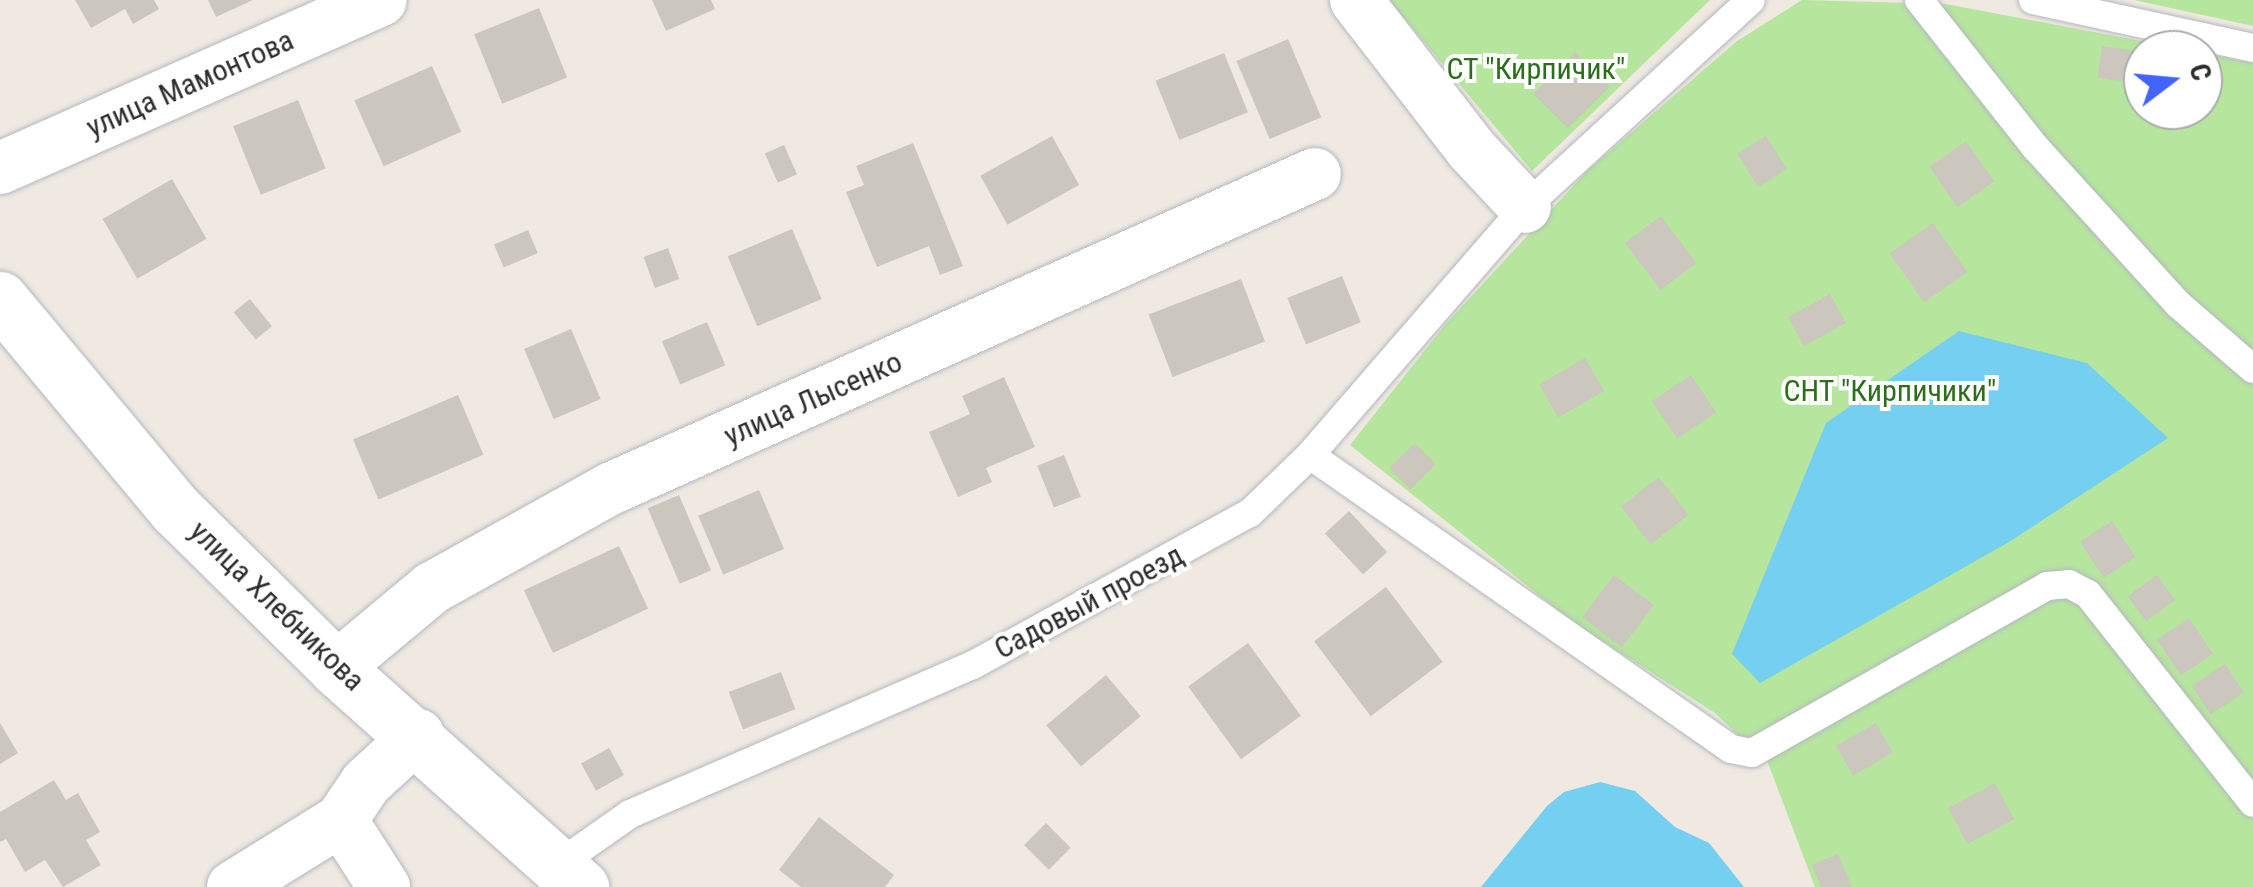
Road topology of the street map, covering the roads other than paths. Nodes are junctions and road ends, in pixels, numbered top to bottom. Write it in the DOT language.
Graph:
graph roads {
  1 [pos="381,0"];
  2 [pos="1356,0"];
  3 [pos="1751,0"];
  4 [pos="1919,0"];
  5 [pos="2033,0"];
  6 [pos="2253,48"];
  7 [pos="0,168"];
  8 [pos="1315,174"];
  9 [pos="1526,207"];
  10 [pos="0,299"];
  11 [pos="2253,369"];
  12 [pos="1310,456"];
  13 [pos="336,668"];
  14 [pos="418,735"];
  15 [pos="2253,802"];
  16 [pos="341,820"];
  17 [pos="568,876"];
  18 [pos="233,887"];
  19 [pos="384,887"];
  1 -- 7 [label="street, улица Мамонтова"];
  2 -- 9 [label="street"];
  3 -- 9 [label="lane, Садовый проезд"];
  4 -- 11 [label="lane"];
  5 -- 6 [label="lane"];
  8 -- 13 [label="street, улица Лысенко"];
  9 -- 12 [label="lane, Садовый проезд"];
  10 -- 13 [label="street, улица Хлебникова"];
  12 -- 15 [label="lane"];
  12 -- 17 [label="lane, Садовый проезд"];
  13 -- 14 [label="street, улица Хлебникова"];
  14 -- 16 [label="street"];
  14 -- 17 [label="street, улица Хлебникова"];
  16 -- 18 [label="street"];
  16 -- 19 [label="street"];
}
